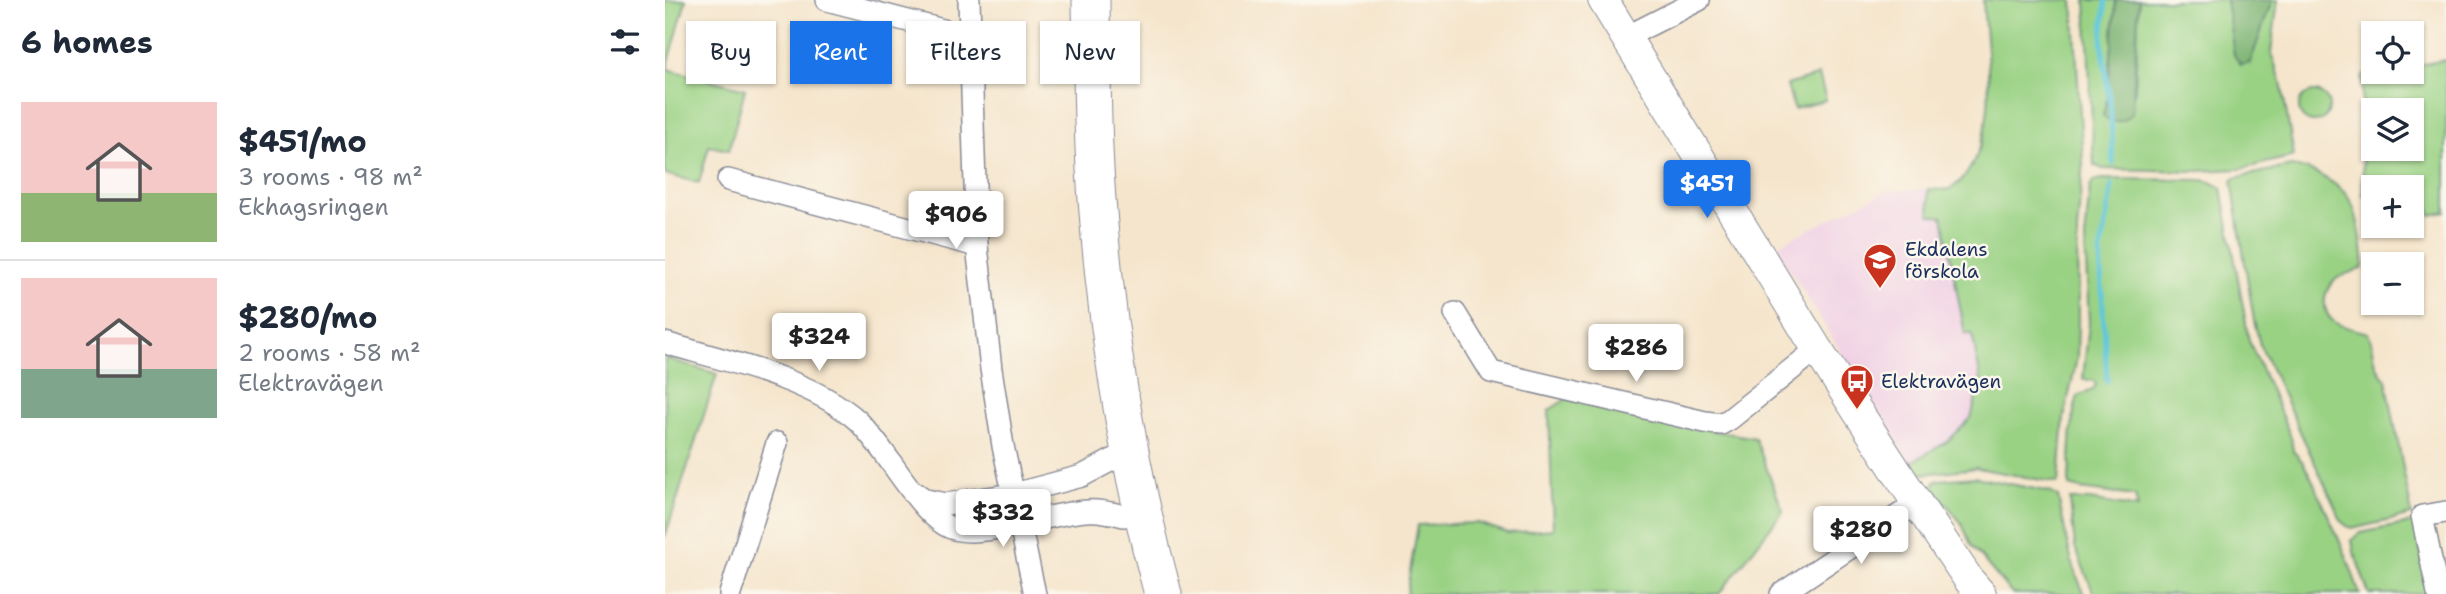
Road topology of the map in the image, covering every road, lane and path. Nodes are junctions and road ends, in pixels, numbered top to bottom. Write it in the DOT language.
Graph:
graph roads {
  1 [pos="827,0"];
  2 [pos="969,0"];
  3 [pos="1071,0"];
  4 [pos="1091,0"];
  5 [pos="1603,0"];
  6 [pos="1699,0"];
  7 [pos="908,21"];
  8 [pos="970,21"];
  9 [pos="1626,37"];
  10 [pos="972,84"];
  11 [pos="728,180"];
  12 [pos="977,246"];
  13 [pos="1455,313"];
  14 [pos="665,343"];
  15 [pos="1817,349"];
  16 [pos="777,443"];
  17 [pos="1112,460"];
  18 [pos="913,492"];
  19 [pos="1014,494"];
  20 [pos="1917,503"];
  21 [pos="2446,512"];
  22 [pos="1124,516"];
  23 [pos="1019,522"];
  24 [pos="2439,560"];
  25 [pos="730,594"];
  26 [pos="1035,594"];
  27 [pos="1143,594"];
  28 [pos="1163,594"];
  29 [pos="1781,594"];
  30 [pos="1981,594"];
  31 [pos="2438,594"];
  1 -- 7 [label="street"];
  2 -- 8 [label="street"];
  3 -- 17 [label="highway"];
  4 -- 28 [label="highway"];
  5 -- 9 [label="street"];
  6 -- 9 [label="street"];
  9 -- 15 [label="street"];
  10 -- 12 [label="street"];
  11 -- 12 [label="street"];
  12 -- 19 [label="street"];
  13 -- 15 [label="street"];
  14 -- 18 [label="street"];
  15 -- 20 [label="street"];
  16 -- 25 [label="street"];
  17 -- 19 [label="street"];
  17 -- 22 [label="highway"];
  18 -- 19 [label="street"];
  18 -- 23 [label="street"];
  19 -- 23 [label="street"];
  20 -- 29 [label="street"];
  20 -- 30 [label="street"];
  21 -- 24 [label="street"];
  22 -- 23 [label="street"];
  22 -- 27 [label="highway"];
  23 -- 26 [label="street"];
  24 -- 31 [label="street"];
}
